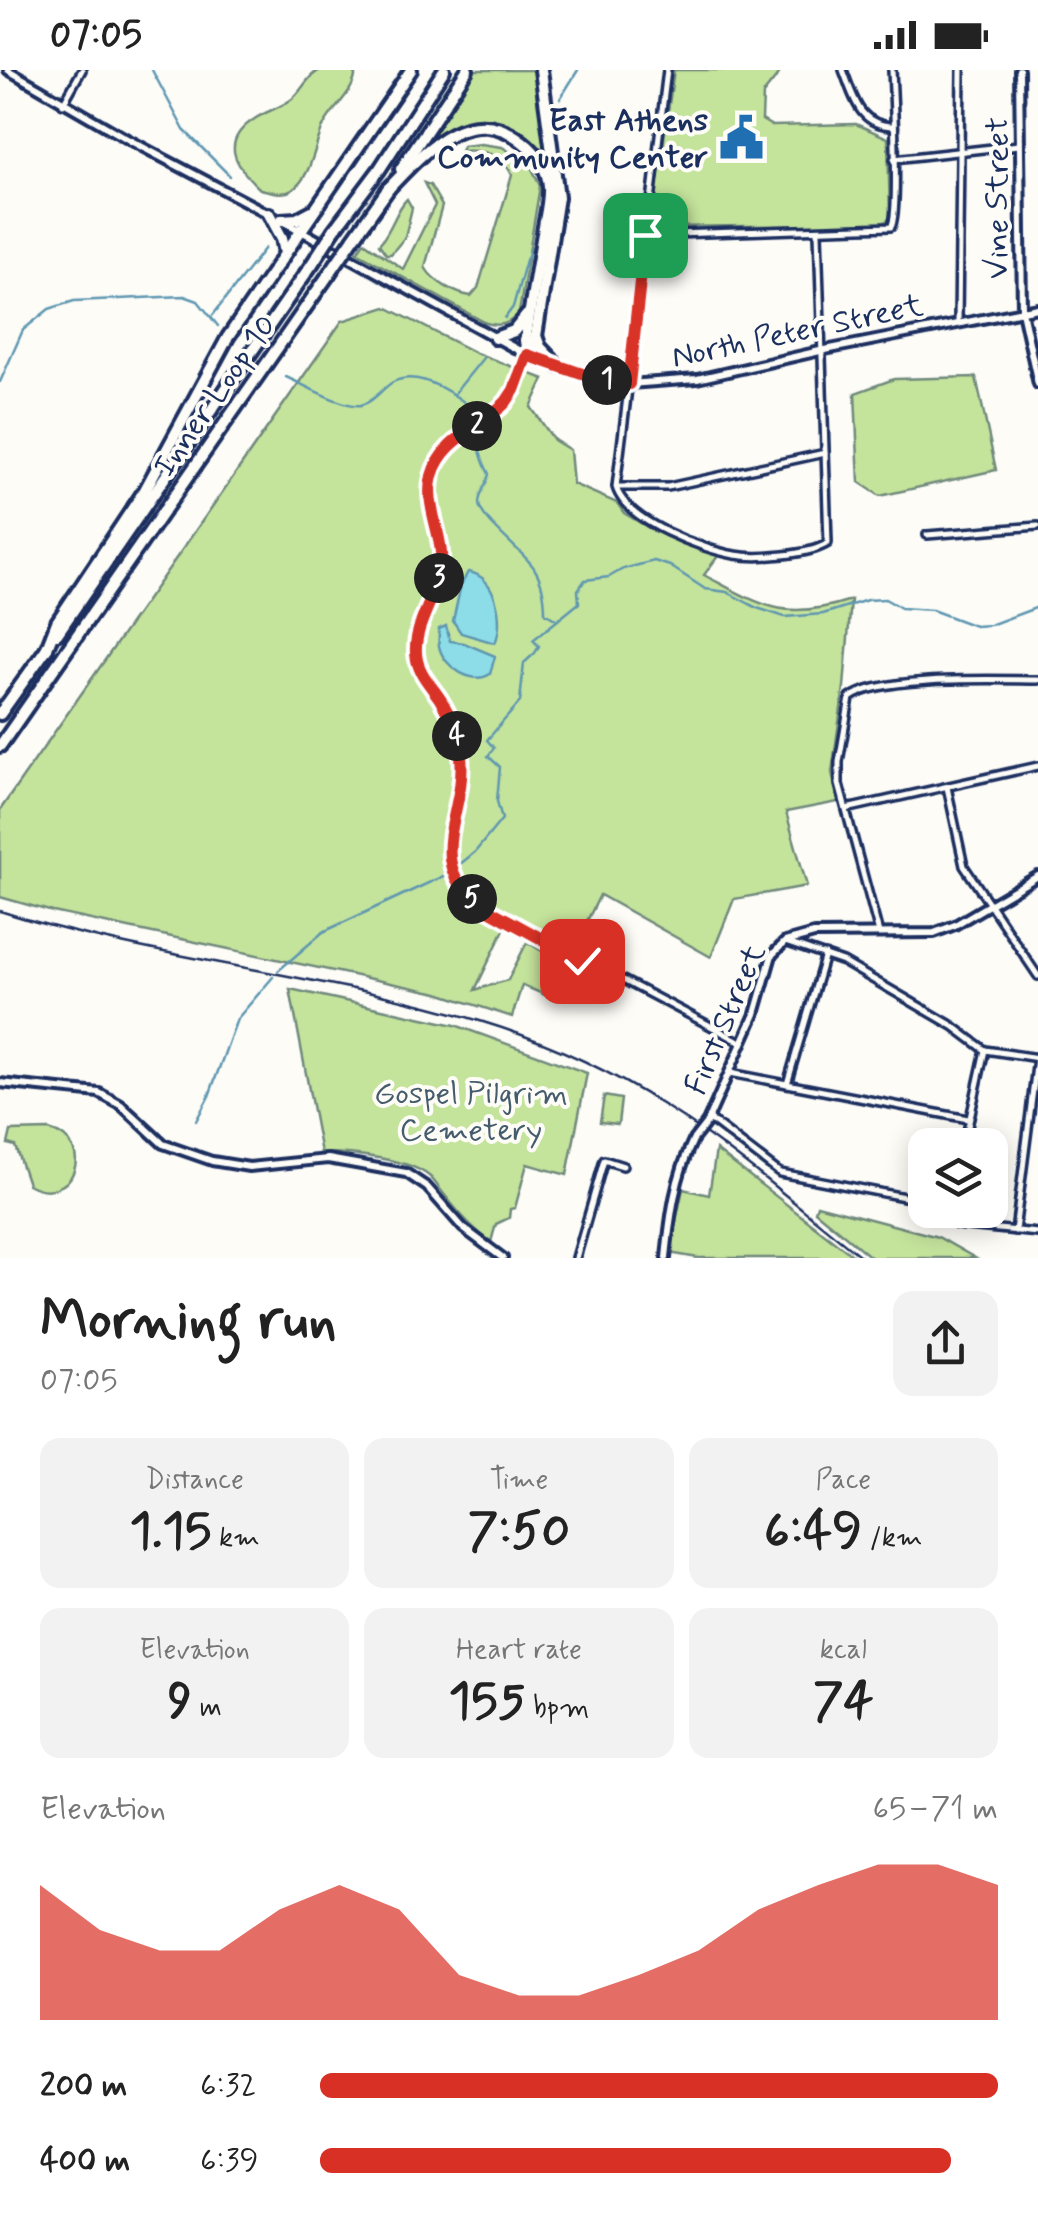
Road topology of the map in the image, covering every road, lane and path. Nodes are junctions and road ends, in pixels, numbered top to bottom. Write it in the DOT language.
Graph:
graph roads {
  1 [pos="8,70"];
  2 [pos="82,70"];
  3 [pos="411,70"];
  4 [pos="444,70"];
  5 [pos="466,70"];
  6 [pos="542,70"];
  7 [pos="667,70"];
  8 [pos="843,70"];
  9 [pos="892,70"];
  10 [pos="961,70"];
  11 [pos="1019,70"];
  12 [pos="62,104"];
  13 [pos="894,126"];
  14 [pos="1022,144"];
  15 [pos="961,149"];
  16 [pos="894,159"];
  17 [pos="387,190"];
  18 [pos="313,210"];
  19 [pos="269,214"];
  20 [pos="281,220"];
  21 [pos="300,231"];
  22 [pos="818,232"];
  23 [pos="645,235"];
  24 [pos="284,253"];
  25 [pos="1038,308"];
  26 [pos="530,310"];
  27 [pos="1022,311"];
  28 [pos="958,323"];
  29 [pos="536,336"];
  30 [pos="495,338"];
  31 [pos="820,350"];
  32 [pos="527,355"];
  33 [pos="558,366"];
  34 [pos="629,384"];
  35 [pos="1038,384"];
  36 [pos="825,454"];
  37 [pos="616,488"];
  38 [pos="1038,526"];
  39 [pos="927,535"];
  40 [pos="46,650"];
  41 [pos="1038,680"];
  42 [pos="0,714"];
  43 [pos="0,746"];
  44 [pos="1038,766"];
  45 [pos="947,786"];
  46 [pos="845,810"];
  47 [pos="1038,876"];
  48 [pos="988,905"];
  49 [pos="879,934"];
  50 [pos="785,942"];
  51 [pos="825,955"];
  52 [pos="1038,976"];
  53 [pos="742,1042"];
  54 [pos="985,1050"];
  55 [pos="1038,1058"];
  56 [pos="728,1073"];
  57 [pos="0,1083"];
  58 [pos="787,1084"];
  59 [pos="968,1118"];
  60 [pos="708,1120"];
  61 [pos="967,1128"];
  62 [pos="624,1166"];
  63 [pos="908,1197"];
  64 [pos="991,1228"];
  65 [pos="1016,1231"];
  66 [pos="1038,1233"];
  67 [pos="501,1258"];
  68 [pos="576,1258"];
  69 [pos="666,1258"];
  1 -- 12 [label="street, North Peter Street"];
  2 -- 12 [label="street"];
  3 -- 18 [label="highway"];
  4 -- 40 [label="highway, bridge"];
  5 -- 17 [label="highway, Inner Loop 10"];
  6 -- 29 [label="highway"];
  7 -- 23 [label="street"];
  8 -- 13 [label="street"];
  9 -- 13 [label="street"];
  10 -- 15 [label="street"];
  11 -- 14 [label="street, Vine Street"];
  12 -- 19 [label="street, North Peter Street"];
  13 -- 16 [label="street"];
  14 -- 15 [label="street"];
  14 -- 27 [label="street, Vine Street"];
  15 -- 16 [label="street"];
  15 -- 28 [label="street"];
  16 -- 22 [label="street"];
  17 -- 26 [label="highway"];
  17 -- 43 [label="highway, Inner Loop 10, bridge"];
  18 -- 20 [label="highway"];
  18 -- 21 [label="highway"];
  19 -- 20 [label="street, North Peter Street"];
  19 -- 24 [label="highway"];
  20 -- 21 [label="street, North Peter Street"];
  21 -- 24 [label="highway"];
  21 -- 30 [label="street, North Peter Street"];
  22 -- 23 [label="street"];
  22 -- 31 [label="street"];
  23 -- 34 [label="street"];
  24 -- 40 [label="highway"];
  25 -- 27 [label="street, North Peter Street"];
  26 -- 30 [label="highway"];
  26 -- 32 [label="highway"];
  27 -- 28 [label="street, North Peter Street"];
  27 -- 35 [label="street, Vine Street"];
  28 -- 31 [label="street, North Peter Street"];
  29 -- 32 [label="highway"];
  29 -- 33 [label="highway"];
  30 -- 32 [label="street, North Peter Street"];
  31 -- 34 [label="street, North Peter Street"];
  31 -- 36 [label="street"];
  32 -- 33 [label="street, North Peter Street"];
  32 -- 53 [label="street"];
  33 -- 34 [label="street, North Peter Street"];
  34 -- 37 [label="street"];
  36 -- 37 [label="street"];
  36 -- 37 [label="street"];
  38 -- 39 [label="street"];
  40 -- 42 [label="highway"];
  41 -- 46 [label="street"];
  44 -- 45 [label="street"];
  45 -- 46 [label="street"];
  45 -- 48 [label="street"];
  46 -- 49 [label="street"];
  47 -- 48 [label="street, First Street"];
  48 -- 49 [label="street, First Street"];
  48 -- 52 [label="street"];
  49 -- 50 [label="street, First Street"];
  50 -- 51 [label="street"];
  50 -- 53 [label="street, First Street"];
  51 -- 54 [label="street"];
  51 -- 58 [label="street"];
  53 -- 56 [label="street, First Street"];
  54 -- 55 [label="street"];
  54 -- 59 [label="street"];
  55 -- 65 [label="street"];
  56 -- 58 [label="street"];
  56 -- 60 [label="street, First Street"];
  57 -- 67 [label="street"];
  58 -- 59 [label="street"];
  59 -- 61 [label="street"];
  60 -- 63 [label="street"];
  60 -- 69 [label="street, First Street, bridge"];
  62 -- 68 [label="street"];
  64 -- 65 [label="street"];
  65 -- 66 [label="street"];
}
